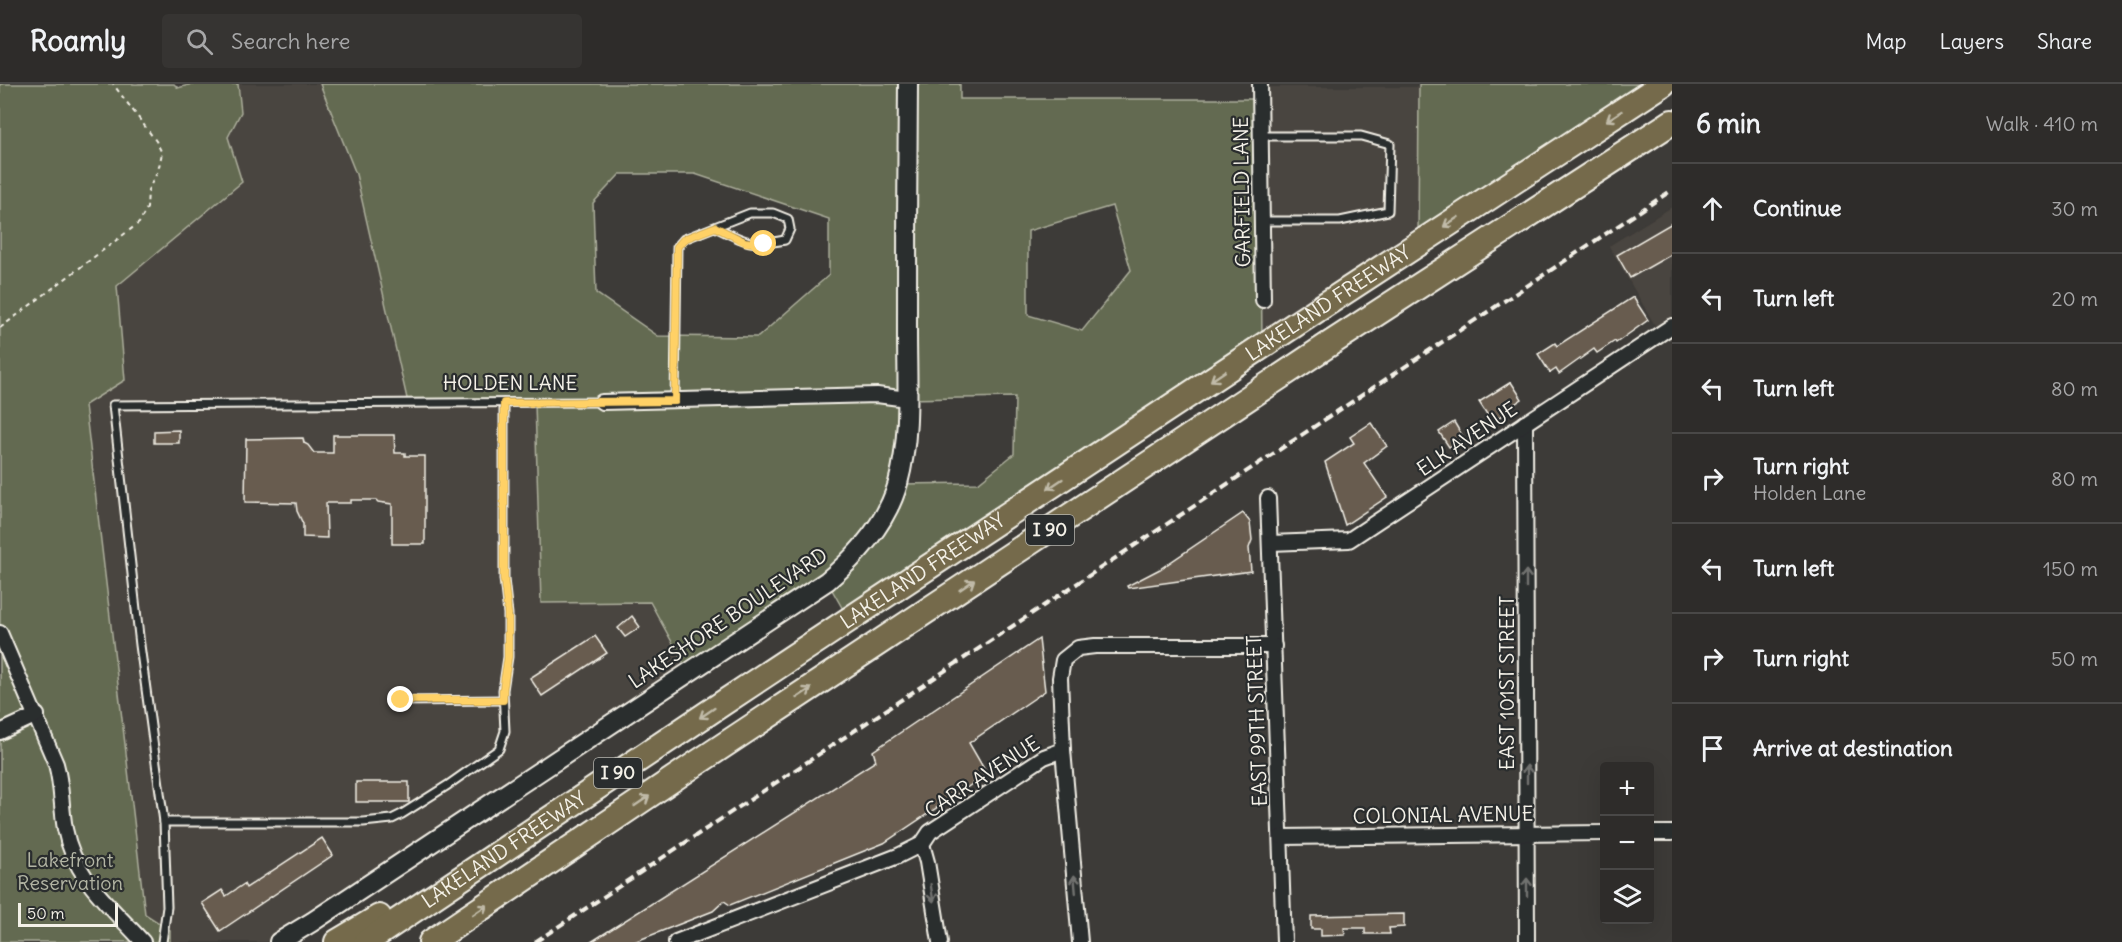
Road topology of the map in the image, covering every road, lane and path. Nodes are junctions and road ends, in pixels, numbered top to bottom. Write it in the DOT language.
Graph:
graph roads {
  1 [pos="113,84"];
  2 [pos="908,84"];
  3 [pos="1260,84"];
  4 [pos="1663,84"];
  5 [pos="1672,122"];
  6 [pos="1261,136"];
  7 [pos="1262,221"];
  8 [pos="715,227"];
  9 [pos="1263,300"];
  10 [pos="1672,326"];
  11 [pos="0,328"];
  12 [pos="907,399"];
  13 [pos="675,401"];
  14 [pos="602,402"];
  15 [pos="504,403"];
  16 [pos="1525,423"];
  17 [pos="1268,498"];
  18 [pos="1270,543"];
  19 [pos="0,633"];
  20 [pos="1274,646"];
  21 [pos="401,700"];
  22 [pos="503,700"];
  23 [pos="36,715"];
  24 [pos="0,732"];
  25 [pos="1063,750"];
  26 [pos="164,822"];
  27 [pos="1527,833"];
  28 [pos="1600,833"];
  29 [pos="1654,833"];
  30 [pos="1672,833"];
  31 [pos="1281,837"];
  32 [pos="922,844"];
  33 [pos="480,866"];
  34 [pos="696,939"];
  35 [pos="143,942"];
  36 [pos="162,942"];
  37 [pos="279,942"];
  38 [pos="337,942"];
  39 [pos="366,942"];
  40 [pos="431,942"];
  41 [pos="676,942"];
  42 [pos="940,942"];
  43 [pos="1080,942"];
  44 [pos="1284,942"];
  45 [pos="1527,942"];
  1 -- 11 [label="path"];
  2 -- 12 [label="street, LAKESHORE BOULEVARD"];
  3 -- 6 [label="street, GARFIELD LANE"];
  4 -- 33 [label="highway, LAKELAND FREEWAY / I 90, one-way"];
  40 -- 5 [label="highway, LAKELAND FREEWAY / I 90, one-way"];
  6 -- 7 [label="street, GARFIELD LANE"];
  6 -- 7 [label="lane"];
  7 -- 9 [label="street, GARFIELD LANE"];
  8 -- 8 [label="lane"];
  8 -- 13 [label="lane"];
  10 -- 16 [label="street, ELK AVENUE"];
  12 -- 13 [label="street, HOLDEN LANE"];
  12 -- 37 [label="street, LAKESHORE BOULEVARD"];
  13 -- 14 [label="street, HOLDEN LANE"];
  14 -- 15 [label="lane, HOLDEN LANE"];
  15 -- 22 [label="lane"];
  15 -- 26 [label="lane, HOLDEN LANE"];
  16 -- 18 [label="street, ELK AVENUE"];
  27 -- 16 [label="street, EAST 101ST STREET, one-way"];
  17 -- 18 [label="street, EAST 99TH STREET"];
  18 -- 20 [label="street, EAST 99TH STREET"];
  19 -- 23 [label="street"];
  20 -- 25 [label="street, CARR AVENUE"];
  20 -- 31 [label="street, EAST 99TH STREET"];
  21 -- 22 [label="lane"];
  22 -- 26 [label="lane"];
  23 -- 24 [label="street"];
  23 -- 35 [label="street"];
  25 -- 32 [label="street, CARR AVENUE"];
  43 -- 25 [label="street, one-way"];
  26 -- 36 [label="lane"];
  27 -- 28 [label="street, COLONIAL AVENUE"];
  27 -- 31 [label="street, COLONIAL AVENUE"];
  45 -- 27 [label="street, EAST 101ST STREET, one-way"];
  29 -- 30 [label="street"];
  31 -- 44 [label="street, EAST 99TH STREET"];
  32 -- 34 [label="street, CARR AVENUE"];
  32 -- 42 [label="street, one-way"];
  33 -- 38 [label="highway"];
  33 -- 39 [label="highway, LAKELAND FREEWAY / I 90"];
  34 -- 41 [label="street, CARR AVENUE"];
}
